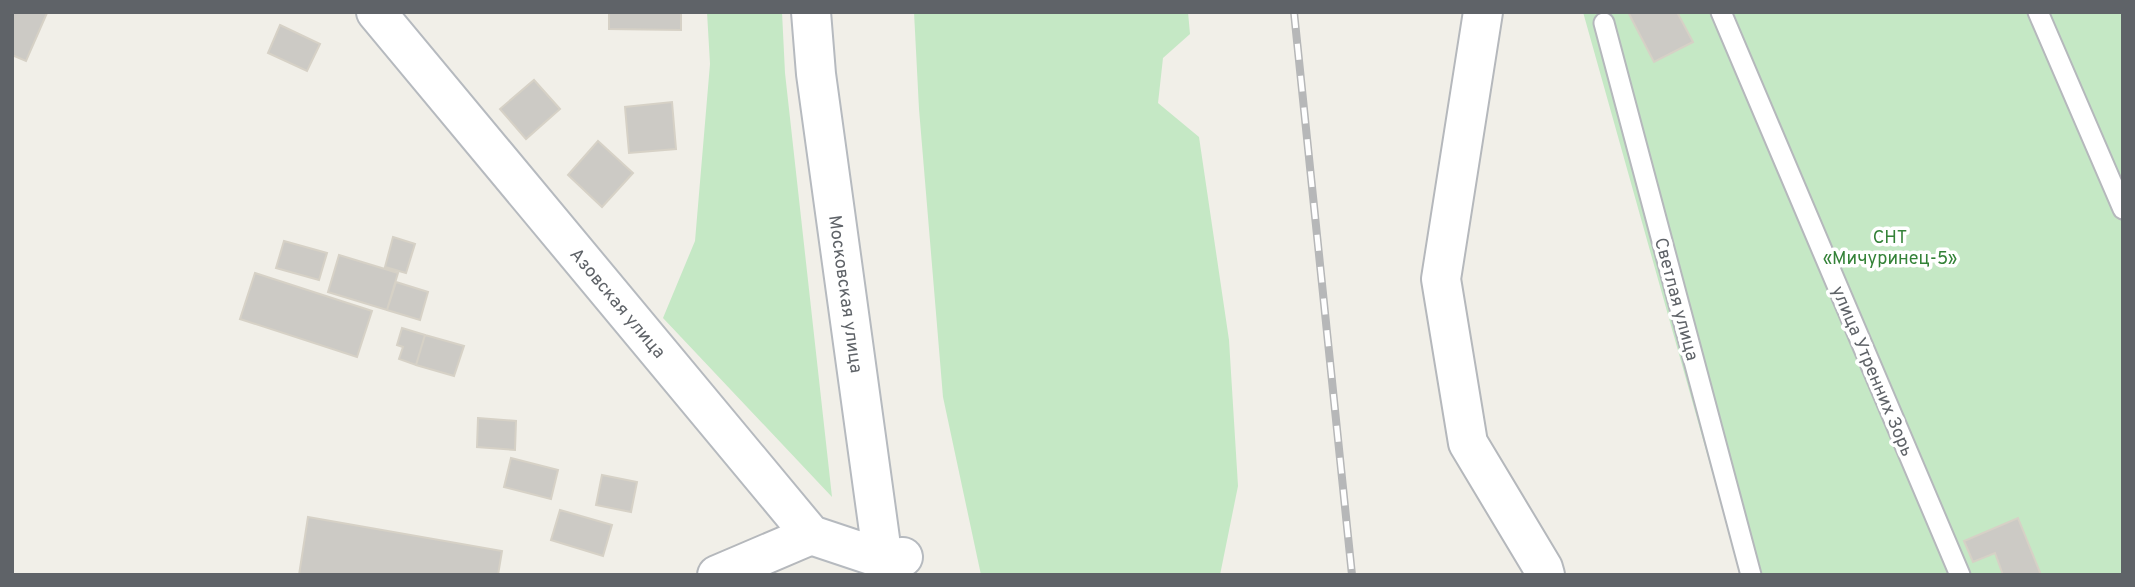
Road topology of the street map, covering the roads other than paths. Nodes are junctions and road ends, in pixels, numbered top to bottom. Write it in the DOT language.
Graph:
graph roads {
  1 [pos="376,12"];
  2 [pos="811,12"];
  3 [pos="831,12"];
  4 [pos="1721,12"];
  5 [pos="2038,12"];
  6 [pos="1485,14"];
  7 [pos="1604,23"];
  8 [pos="2123,209"];
  9 [pos="811,535"];
  10 [pos="894,566"];
  11 [pos="717,575"];
  12 [pos="1545,575"];
  13 [pos="1751,575"];
  14 [pos="1961,575"];
  1 -- 9 [label="street, Азовская улица"];
  2 -- 10 [label="street, Московская улица"];
  3 -- 10 [label="street, Московская улица"];
  4 -- 14 [label="lane, улица Утренних Зорь"];
  5 -- 8 [label="lane"];
  6 -- 12 [label="street"];
  7 -- 13 [label="lane, Светлая улица"];
  9 -- 10 [label="street"];
  9 -- 11 [label="street"];
}
